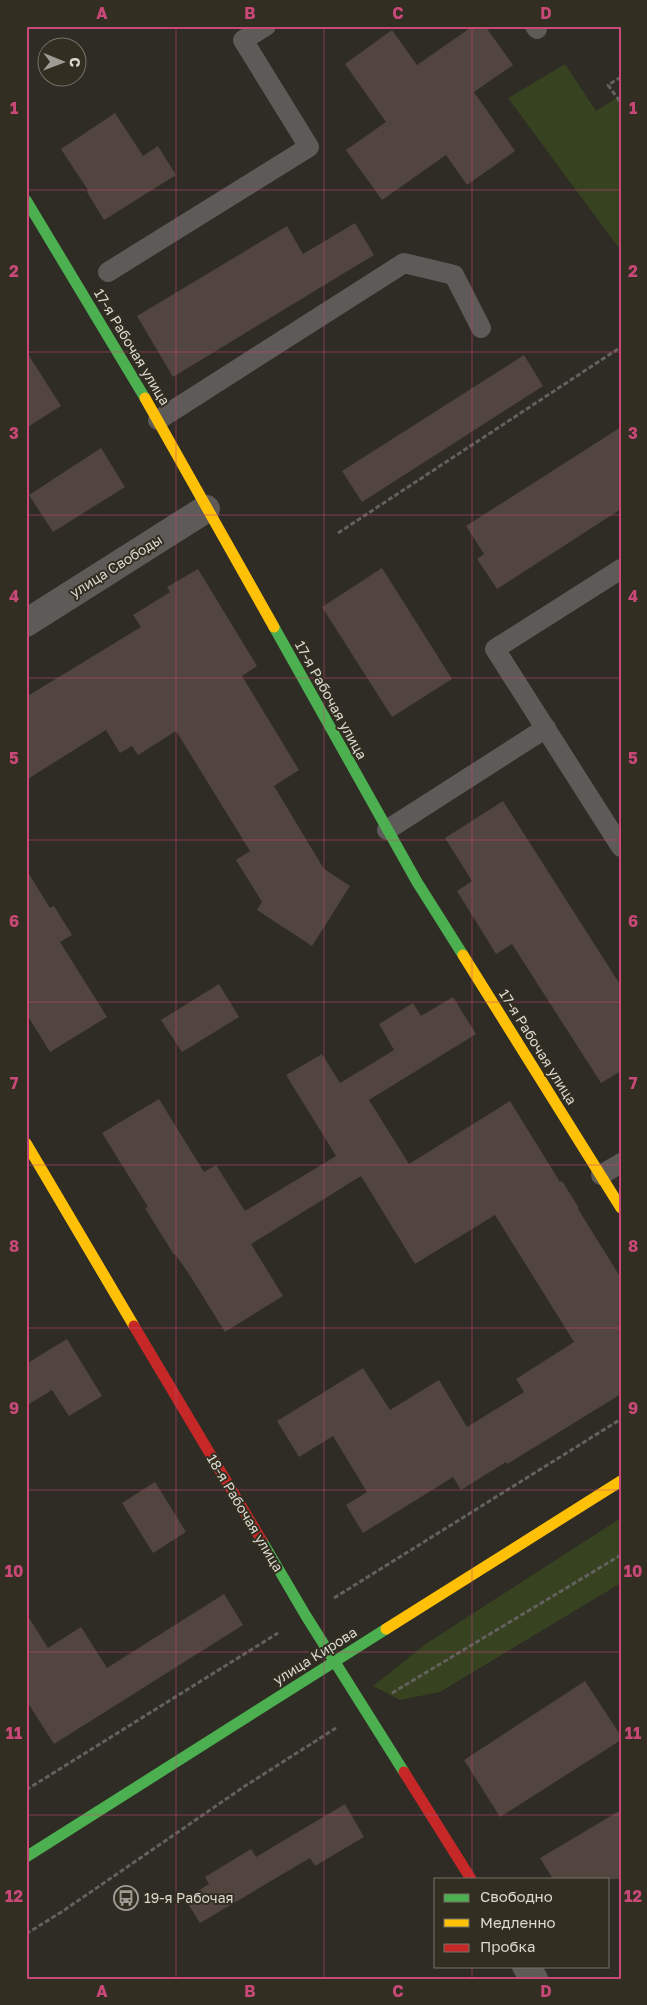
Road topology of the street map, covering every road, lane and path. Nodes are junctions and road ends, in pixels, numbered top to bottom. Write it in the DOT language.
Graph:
graph roads {
  1 [pos="266,26"];
  2 [pos="621,77"];
  3 [pos="621,103"];
  4 [pos="26,200"];
  5 [pos="108,272"];
  6 [pos="481,328"];
  7 [pos="621,347"];
  8 [pos="158,420"];
  9 [pos="206,509"];
  10 [pos="338,533"];
  11 [pos="621,569"];
  12 [pos="26,623"];
  13 [pos="546,728"];
  14 [pos="387,830"];
  15 [pos="621,847"];
  16 [pos="26,1143"];
  17 [pos="621,1163"];
  18 [pos="601,1175"];
  19 [pos="621,1208"];
  20 [pos="621,1481"];
  21 [pos="621,1555"];
  22 [pos="334,1662"];
  23 [pos="365,1710"];
  24 [pos="26,1857"];
  25 [pos="470,1878"];
  26 [pos="26,1934"];
  27 [pos="527,1968"];
  28 [pos="534,1979"];
  1 -- 5 [label="lane"];
  2 -- 3 [label="path"];
  4 -- 8 [label="street, 17-я Рабочая улица"];
  6 -- 8 [label="lane"];
  7 -- 10 [label="path"];
  8 -- 9 [label="street, 17-я Рабочая улица"];
  9 -- 12 [label="street, улица Свободы"];
  9 -- 14 [label="street, 17-я Рабочая улица"];
  11 -- 13 [label="lane"];
  13 -- 14 [label="lane"];
  13 -- 15 [label="lane"];
  14 -- 18 [label="street, 17-я Рабочая улица"];
  16 -- 22 [label="street, 18-я Рабочая улица"];
  17 -- 18 [label="lane"];
  18 -- 19 [label="street, 17-я Рабочая улица"];
  20 -- 22 [label="street, улица Кирова"];
  21 -- 23 [label="path"];
  22 -- 23 [label="street, 18-я Рабочая улица"];
  22 -- 24 [label="street, улица Кирова"];
  23 -- 25 [label="street, 18-я Рабочая улица"];
  23 -- 26 [label="path"];
  27 -- 28 [label="street"];
}
